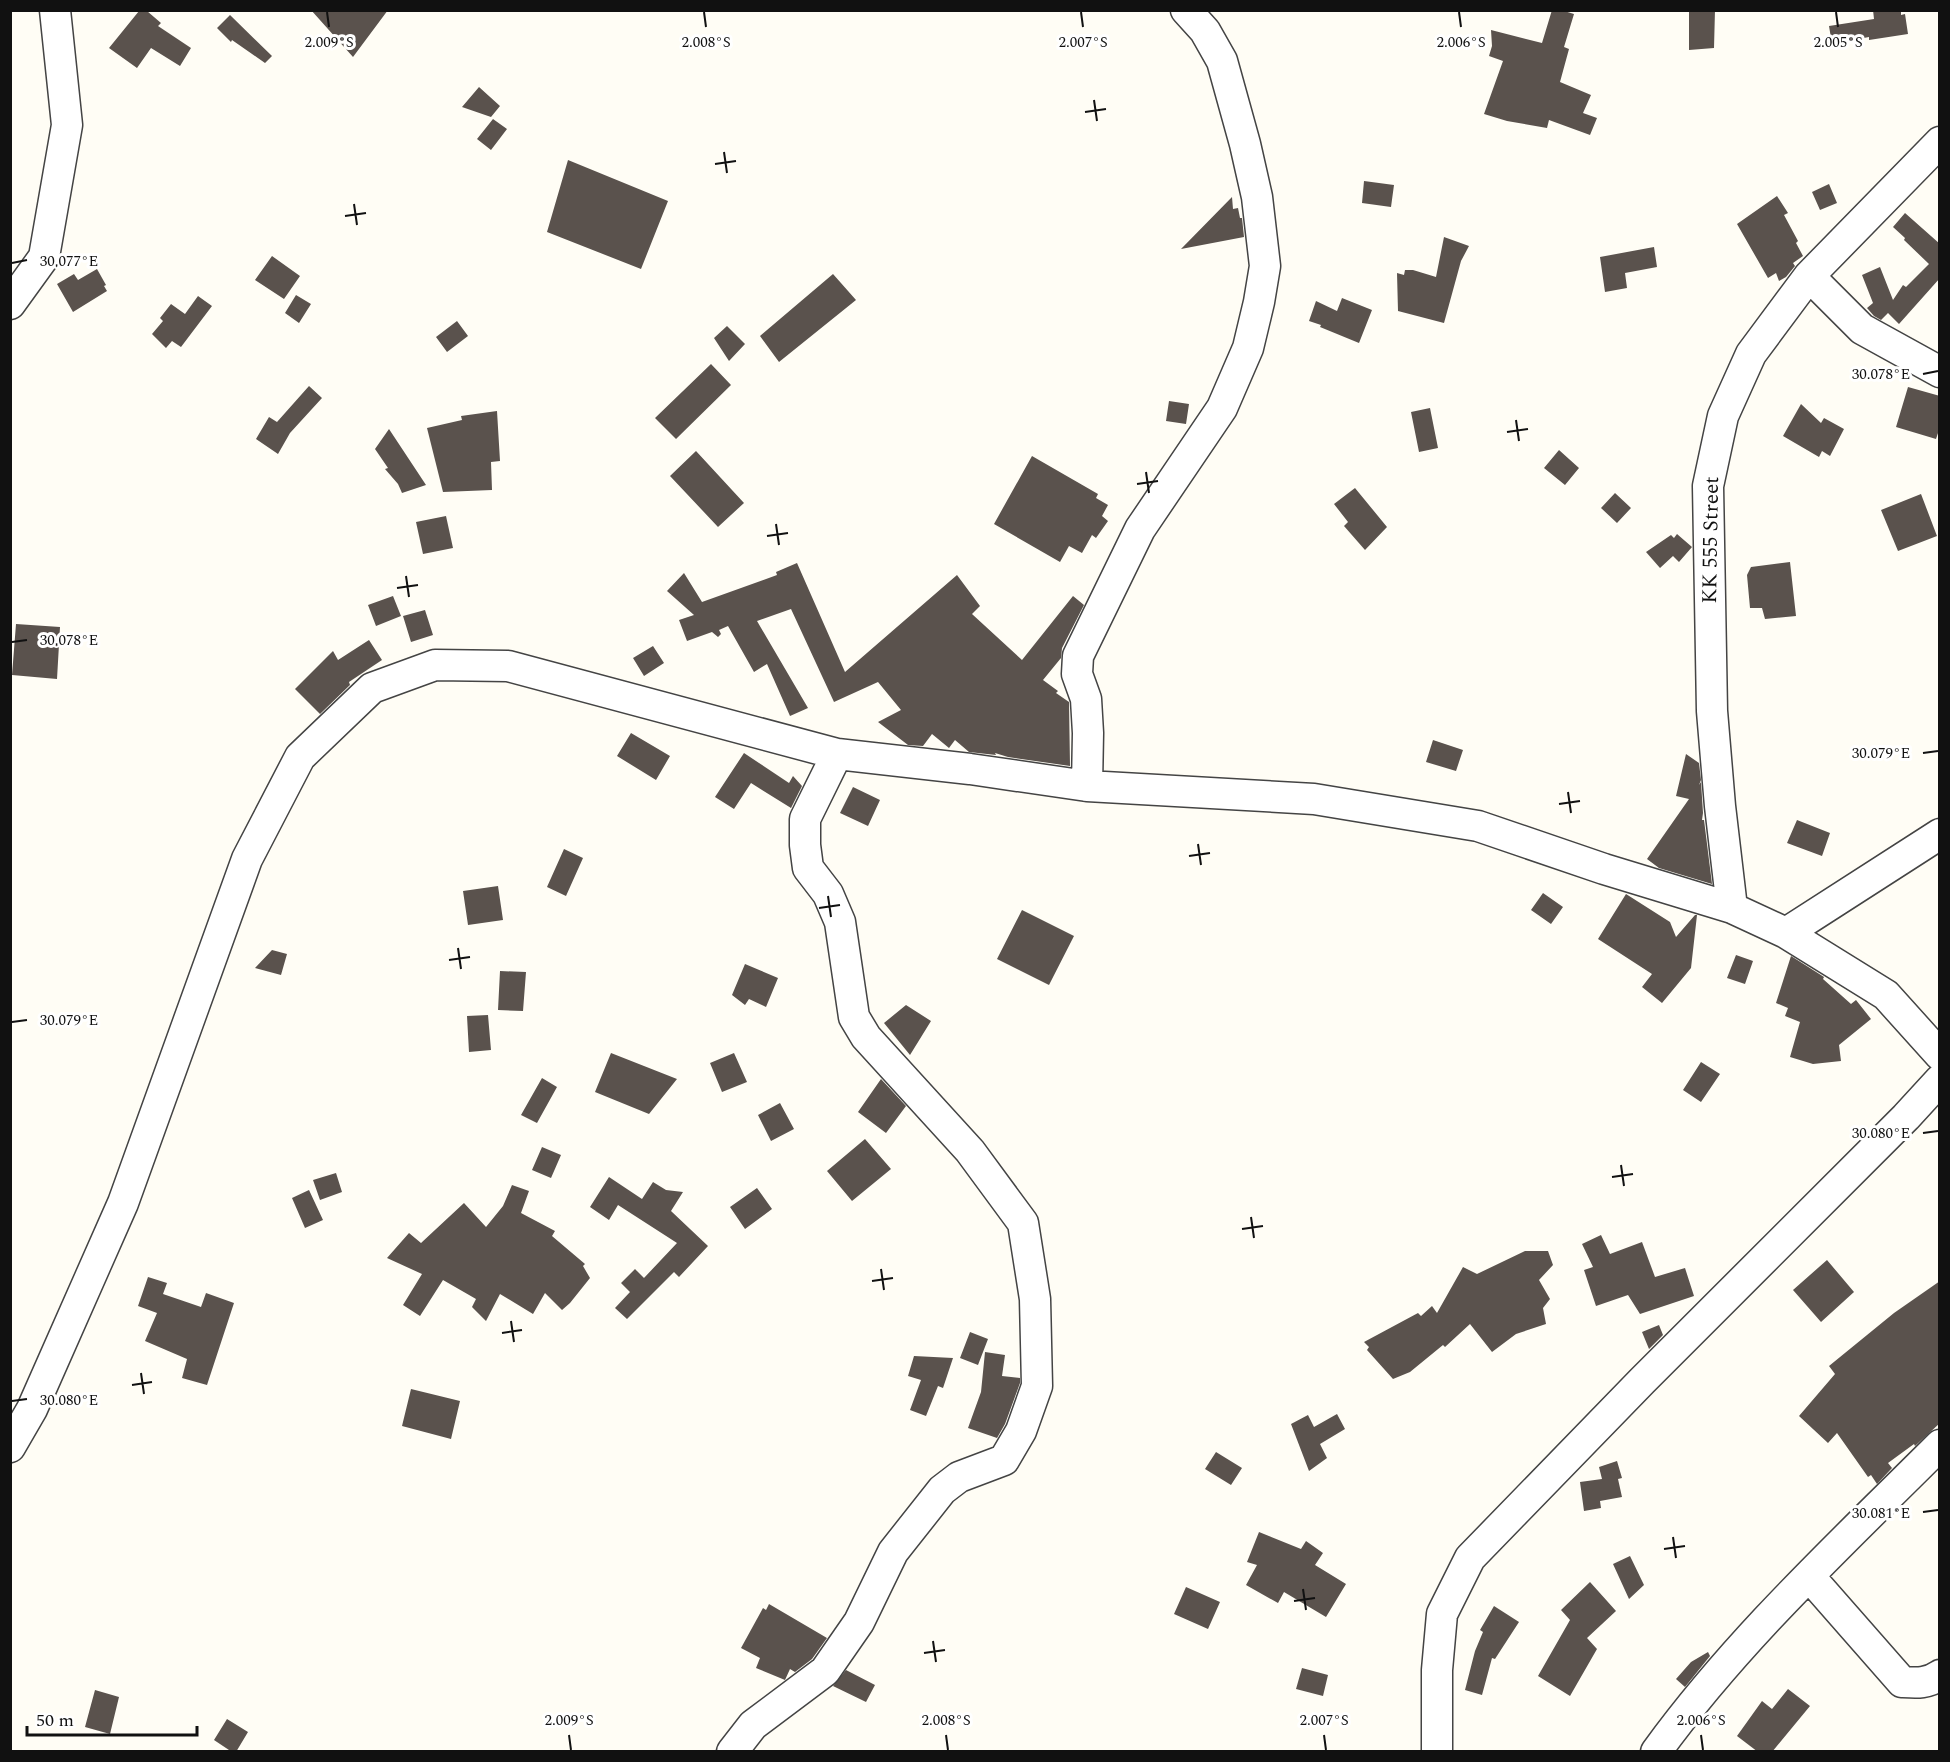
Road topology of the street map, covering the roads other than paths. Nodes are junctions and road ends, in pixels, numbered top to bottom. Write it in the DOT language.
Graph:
graph roads {
  1 [pos="56,10"];
  2 [pos="1186,10"];
  3 [pos="1940,142"];
  4 [pos="1809,276"];
  5 [pos="10,304"];
  6 [pos="1940,372"];
  7 [pos="837,754"];
  8 [pos="1087,786"];
  9 [pos="1940,834"];
  10 [pos="1732,908"];
  11 [pos="1786,933"];
  12 [pos="1940,1054"];
  13 [pos="1940,1080"];
  14 [pos="1940,1445"];
  15 [pos="10,1447"];
  16 [pos="1809,1576"];
  17 [pos="1940,1675"];
  18 [pos="732,1752"];
  19 [pos="1437,1752"];
  20 [pos="1656,1752"];
  1 -- 5 [label="street"];
  2 -- 8 [label="street"];
  3 -- 4 [label="street, KK 555 Street"];
  4 -- 6 [label="street"];
  4 -- 10 [label="street, KK 555 Street"];
  7 -- 8 [label="street"];
  7 -- 15 [label="street"];
  7 -- 18 [label="street"];
  8 -- 10 [label="street"];
  9 -- 11 [label="street"];
  10 -- 11 [label="street"];
  11 -- 12 [label="street"];
  13 -- 19 [label="street"];
  14 -- 16 [label="street"];
  16 -- 17 [label="street"];
  16 -- 20 [label="street"];
}
